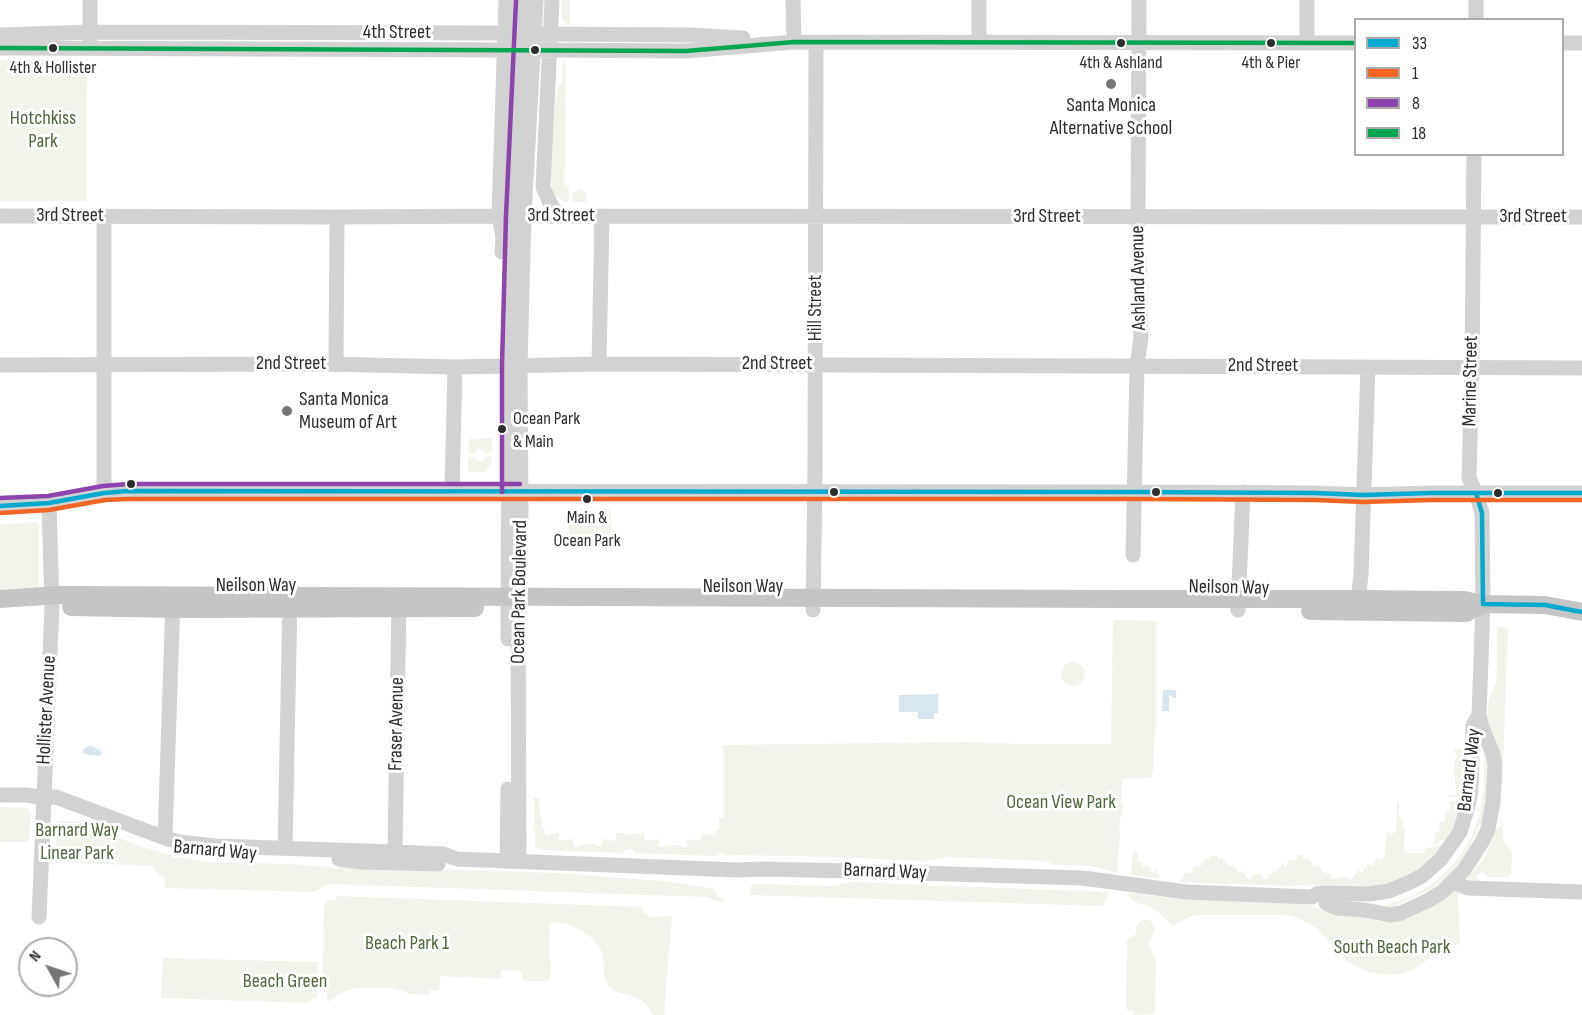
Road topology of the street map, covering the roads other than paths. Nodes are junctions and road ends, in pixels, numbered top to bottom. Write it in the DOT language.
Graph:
graph roads {
  1 [pos="90,0"];
  2 [pos="506,0"];
  3 [pos="524,0"];
  4 [pos="536,0"];
  5 [pos="552,0"];
  6 [pos="793,0"];
  7 [pos="979,0"];
  8 [pos="1139,0"];
  9 [pos="1307,0"];
  10 [pos="1476,0"];
  11 [pos="1476,18"];
  12 [pos="509,34"];
  13 [pos="546,34"];
  14 [pos="0,35"];
  15 [pos="90,40"];
  16 [pos="794,42"];
  17 [pos="816,42"];
  18 [pos="979,42"];
  19 [pos="1139,42"];
  20 [pos="1307,43"];
  21 [pos="1354,43"];
  22 [pos="1564,43"];
  23 [pos="1582,43"];
  24 [pos="0,48"];
  25 [pos="508,50"];
  26 [pos="545,50"];
  27 [pos="1474,156"];
  28 [pos="543,187"];
  29 [pos="0,216"];
  30 [pos="104,216"];
  31 [pos="512,216"];
  32 [pos="561,216"];
  33 [pos="602,216"];
  34 [pos="816,216"];
  35 [pos="1474,216"];
  36 [pos="337,217"];
  37 [pos="1138,217"];
  38 [pos="1582,217"];
  39 [pos="105,364"];
  40 [pos="336,364"];
  41 [pos="514,364"];
  42 [pos="599,364"];
  43 [pos="815,364"];
  44 [pos="0,365"];
  45 [pos="1137,366"];
  46 [pos="1472,366"];
  47 [pos="455,367"];
  48 [pos="1368,367"];
  49 [pos="1582,368"];
  50 [pos="452,490"];
  51 [pos="815,491"];
  52 [pos="515,492"];
  53 [pos="1136,492"];
  54 [pos="1243,492"];
  55 [pos="104,493"];
  56 [pos="1476,493"];
  57 [pos="1582,493"];
  58 [pos="1364,495"];
  59 [pos="49,503"];
  60 [pos="0,506"];
  61 [pos="1133,555"];
  62 [pos="0,599"];
  63 [pos="52,601"];
  64 [pos="173,602"];
  65 [pos="290,602"];
  66 [pos="399,602"];
  67 [pos="514,602"];
  68 [pos="813,604"];
  69 [pos="1483,604"];
  70 [pos="1239,605"];
  71 [pos="1358,605"];
  72 [pos="0,609"];
  73 [pos="1582,612"];
  74 [pos="1480,720"];
  75 [pos="0,795"];
  76 [pos="44,798"];
  77 [pos="165,838"];
  78 [pos="285,848"];
  79 [pos="395,852"];
  80 [pos="457,859"];
  81 [pos="513,861"];
  82 [pos="1456,879"];
  83 [pos="1582,892"];
  84 [pos="1319,900"];
  85 [pos="39,917"];
  1 -- 15 [label="street"];
  2 -- 12 [label="street, Ocean Park Boulevard"];
  3 -- 31 [label="street, Ocean Park Boulevard"];
  4 -- 31 [label="street, Ocean Park Boulevard"];
  5 -- 13 [label="street"];
  6 -- 16 [label="street"];
  7 -- 18 [label="street"];
  8 -- 19 [label="street, Ashland Avenue"];
  9 -- 20 [label="street"];
  10 -- 11 [label="street"];
  12 -- 13 [label="street, 4th Street, bridge"];
  12 -- 15 [label="street, 4th Street"];
  12 -- 25 [label="street, Ocean Park Boulevard"];
  13 -- 16 [label="street, 4th Street"];
  13 -- 26 [label="street"];
  14 -- 15 [label="street, 4th Street"];
  15 -- 24 [label="street, 4th Street"];
  15 -- 25 [label="street, 4th Street"];
  16 -- 17 [label="street, 4th Street"];
  16 -- 26 [label="street, 4th Street"];
  17 -- 18 [label="street, 4th Street"];
  17 -- 34 [label="street, Hill Street"];
  18 -- 19 [label="street, 4th Street"];
  19 -- 20 [label="street, 4th Street"];
  19 -- 37 [label="street, Ashland Avenue"];
  20 -- 21 [label="street, 4th Street"];
  22 -- 23 [label="street"];
  25 -- 26 [label="street, 4th Street, bridge"];
  25 -- 31 [label="street, Ocean Park Boulevard"];
  26 -- 28 [label="street"];
  27 -- 35 [label="street, Marine Street"];
  28 -- 31 [label="street"];
  28 -- 32 [label="street"];
  29 -- 30 [label="street, 3rd Street"];
  30 -- 36 [label="street, 3rd Street"];
  30 -- 39 [label="street"];
  31 -- 32 [label="street, 3rd Street"];
  31 -- 36 [label="street, 3rd Street"];
  31 -- 41 [label="street, Ocean Park Boulevard"];
  31 -- 41 [label="street, Ocean Park Boulevard"];
  32 -- 33 [label="street, 3rd Street"];
  33 -- 34 [label="street, 3rd Street"];
  33 -- 42 [label="street"];
  34 -- 37 [label="street, 3rd Street"];
  34 -- 43 [label="street, Hill Street"];
  35 -- 37 [label="street, 3rd Street"];
  35 -- 38 [label="street, 3rd Street"];
  35 -- 46 [label="street, Marine Street"];
  36 -- 40 [label="street"];
  37 -- 45 [label="street, Ashland Avenue"];
  39 -- 40 [label="street, 2nd Street"];
  39 -- 44 [label="street, 2nd Street"];
  39 -- 55 [label="street"];
  40 -- 47 [label="street, 2nd Street"];
  41 -- 42 [label="street, 2nd Street"];
  41 -- 47 [label="street, 2nd Street"];
  41 -- 52 [label="street, Ocean Park Boulevard"];
  42 -- 43 [label="street, 2nd Street"];
  43 -- 45 [label="street, 2nd Street"];
  43 -- 51 [label="street, Hill Street"];
  45 -- 48 [label="street, 2nd Street"];
  45 -- 53 [label="street, Ashland Avenue"];
  46 -- 48 [label="street, 2nd Street"];
  46 -- 49 [label="street, 2nd Street"];
  46 -- 56 [label="street, Marine Street"];
  47 -- 50 [label="street"];
  48 -- 58 [label="street"];
  50 -- 52 [label="street"];
  50 -- 55 [label="street"];
  51 -- 52 [label="street"];
  51 -- 53 [label="street"];
  51 -- 68 [label="street, Hill Street"];
  52 -- 67 [label="street, Ocean Park Boulevard"];
  53 -- 54 [label="street"];
  53 -- 61 [label="street, Ashland Avenue"];
  54 -- 58 [label="street"];
  54 -- 70 [label="street"];
  55 -- 59 [label="street"];
  56 -- 57 [label="street"];
  56 -- 58 [label="street"];
  56 -- 69 [label="street, Marine Street"];
  58 -- 71 [label="street"];
  59 -- 60 [label="street"];
  59 -- 63 [label="street, Hollister Avenue"];
  62 -- 63 [label="main road, Neilson Way"];
  63 -- 64 [label="main road, Neilson Way"];
  63 -- 72 [label="main road, Neilson Way"];
  63 -- 76 [label="street, Hollister Avenue"];
  64 -- 65 [label="main road, Neilson Way"];
  64 -- 77 [label="street"];
  65 -- 66 [label="main road, Neilson Way"];
  65 -- 78 [label="street"];
  66 -- 67 [label="main road, Neilson Way"];
  66 -- 79 [label="street, Fraser Avenue"];
  67 -- 68 [label="main road, Neilson Way"];
  67 -- 81 [label="street, Ocean Park Boulevard"];
  68 -- 70 [label="main road, Neilson Way"];
  69 -- 71 [label="main road, Neilson Way"];
  69 -- 73 [label="main road, Neilson Way"];
  69 -- 74 [label="street, Barnard Way"];
  70 -- 71 [label="main road, Neilson Way"];
  74 -- 82 [label="street, Barnard Way"];
  74 -- 84 [label="street, Barnard Way"];
  75 -- 76 [label="street"];
  76 -- 77 [label="street, Barnard Way"];
  76 -- 80 [label="street, Barnard Way"];
  76 -- 85 [label="street, Hollister Avenue"];
  77 -- 78 [label="street, Barnard Way"];
  78 -- 79 [label="street, Barnard Way"];
  79 -- 80 [label="street, Barnard Way"];
  80 -- 81 [label="street, Barnard Way"];
  81 -- 84 [label="street, Barnard Way"];
  82 -- 83 [label="street"];
  82 -- 84 [label="street, Barnard Way"];
}
